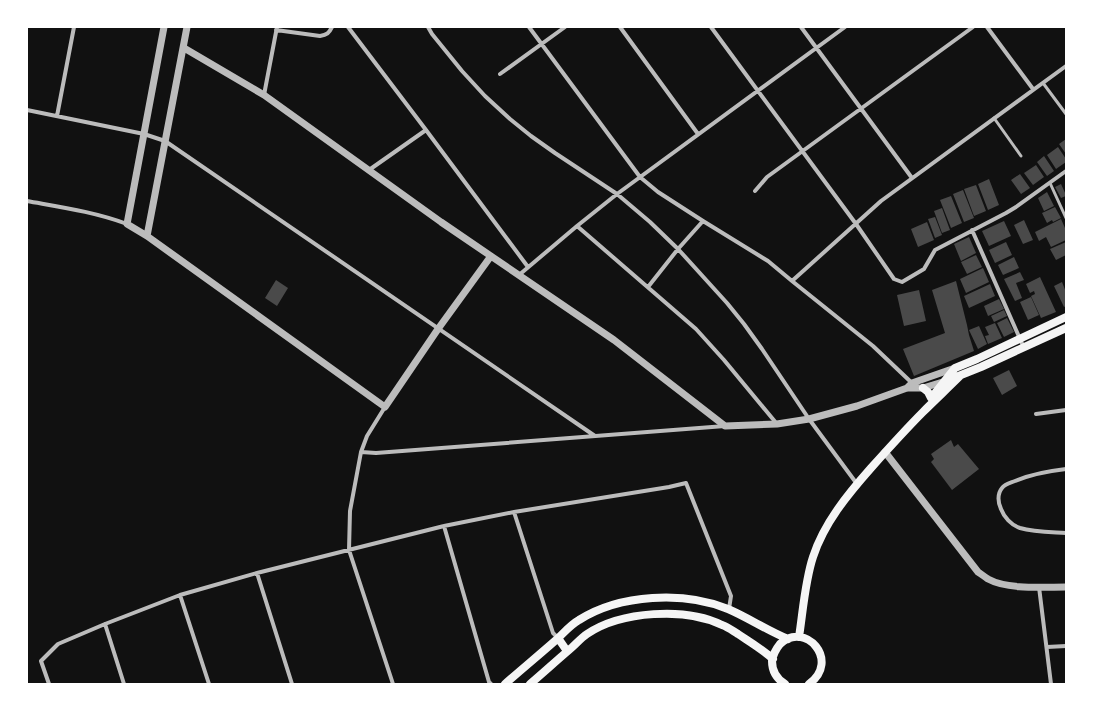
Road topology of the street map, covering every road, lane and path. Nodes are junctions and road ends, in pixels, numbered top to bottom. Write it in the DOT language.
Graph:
graph roads {
  1 [pos="74,27"];
  2 [pos="164,27"];
  3 [pos="187,27"];
  4 [pos="332,27"];
  5 [pos="348,27"];
  6 [pos="428,27"];
  7 [pos="529,27"];
  8 [pos="565,27"];
  9 [pos="620,27"];
  10 [pos="711,27"];
  11 [pos="801,27"];
  12 [pos="846,27"];
  13 [pos="973,27"];
  14 [pos="987,27"];
  15 [pos="277,28"];
  16 [pos="542,44"];
  17 [pos="184,48"];
  18 [pos="817,48"];
  19 [pos="1066,66"];
  20 [pos="500,74"];
  21 [pos="1042,83"];
  22 [pos="1033,90"];
  23 [pos="758,91"];
  24 [pos="264,95"];
  25 [pos="861,108"];
  26 [pos="27,110"];
  27 [pos="1066,114"];
  28 [pos="57,116"];
  29 [pos="994,118"];
  30 [pos="426,130"];
  31 [pos="144,134"];
  32 [pos="698,134"];
  33 [pos="165,142"];
  34 [pos="802,152"];
  35 [pos="1021,156"];
  36 [pos="368,170"];
  37 [pos="1066,171"];
  38 [pos="640,177"];
  39 [pos="912,178"];
  40 [pos="1050,183"];
  41 [pos="755,191"];
  42 [pos="617,194"];
  43 [pos="27,201"];
  44 [pos="1066,218"];
  45 [pos="703,221"];
  46 [pos="127,224"];
  47 [pos="856,224"];
  48 [pos="577,226"];
  49 [pos="972,230"];
  50 [pos="147,236"];
  51 [pos="678,249"];
  52 [pos="491,256"];
  53 [pos="528,267"];
  54 [pos="519,275"];
  55 [pos="792,281"];
  56 [pos="648,287"];
  57 [pos="1066,317"];
  58 [pos="1066,328"];
  59 [pos="438,329"];
  60 [pos="1020,339"];
  61 [pos="1024,348"];
  62 [pos="991,353"];
  63 [pos="977,359"];
  64 [pos="995,361"];
  65 [pos="955,368"];
  66 [pos="981,368"];
  67 [pos="960,376"];
  68 [pos="946,381"];
  69 [pos="910,386"];
  70 [pos="923,388"];
  71 [pos="931,398"];
  72 [pos="385,407"];
  73 [pos="1066,410"];
  74 [pos="924,411"];
  75 [pos="1036,414"];
  76 [pos="809,419"];
  77 [pos="777,424"];
  78 [pos="725,426"];
  79 [pos="595,436"];
  80 [pos="361,452"];
  81 [pos="885,452"];
  82 [pos="1066,469"];
  83 [pos="857,484"];
  84 [pos="514,512"];
  85 [pos="444,526"];
  86 [pos="1066,533"];
  87 [pos="349,550"];
  88 [pos="257,573"];
  89 [pos="1039,587"];
  90 [pos="1066,587"];
  91 [pos="180,595"];
  92 [pos="729,610"];
  93 [pos="105,624"];
  94 [pos="799,637"];
  95 [pos="558,638"];
  96 [pos="788,639"];
  97 [pos="1066,646"];
  98 [pos="1047,647"];
  99 [pos="567,651"];
  100 [pos="772,659"];
  101 [pos="49,684"];
  102 [pos="124,684"];
  103 [pos="209,684"];
  104 [pos="292,684"];
  105 [pos="393,684"];
  106 [pos="490,684"];
  107 [pos="505,684"];
  108 [pos="530,684"];
  109 [pos="785,684"];
  110 [pos="810,684"];
  111 [pos="1052,684"];
  1 -- 28 [label="street"];
  2 -- 31 [label="street"];
  3 -- 17 [label="street"];
  4 -- 15 [label="street"];
  5 -- 30 [label="street"];
  6 -- 42 [label="street"];
  7 -- 16 [label="street"];
  8 -- 16 [label="street"];
  9 -- 32 [label="street"];
  10 -- 23 [label="street"];
  11 -- 18 [label="street"];
  12 -- 18 [label="street"];
  13 -- 25 [label="street"];
  14 -- 22 [label="street"];
  15 -- 24 [label="street"];
  16 -- 20 [label="street"];
  16 -- 38 [label="street"];
  17 -- 24 [label="street"];
  17 -- 33 [label="street"];
  18 -- 23 [label="street"];
  18 -- 25 [label="street"];
  19 -- 21 [label="street"];
  21 -- 22 [label="street"];
  21 -- 27 [label="lane"];
  22 -- 29 [label="street"];
  23 -- 32 [label="street"];
  23 -- 34 [label="street"];
  24 -- 36 [label="street"];
  25 -- 34 [label="street"];
  25 -- 39 [label="street"];
  26 -- 28 [label="street"];
  28 -- 31 [label="street"];
  29 -- 35 [label="lane"];
  29 -- 39 [label="street"];
  30 -- 36 [label="street"];
  30 -- 53 [label="street"];
  31 -- 33 [label="street"];
  31 -- 46 [label="street"];
  32 -- 38 [label="street"];
  33 -- 50 [label="street"];
  33 -- 59 [label="street"];
  34 -- 41 [label="street"];
  34 -- 47 [label="street"];
  36 -- 52 [label="street"];
  37 -- 40 [label="street"];
  38 -- 42 [label="street"];
  38 -- 45 [label="street"];
  39 -- 47 [label="street"];
  40 -- 44 [label="lane"];
  40 -- 49 [label="street"];
  42 -- 48 [label="street"];
  42 -- 51 [label="street"];
  43 -- 46 [label="street"];
  45 -- 51 [label="street"];
  45 -- 55 [label="street"];
  46 -- 50 [label="street"];
  47 -- 49 [label="street"];
  47 -- 55 [label="street"];
  48 -- 53 [label="street"];
  48 -- 56 [label="street"];
  49 -- 60 [label="street"];
  50 -- 72 [label="street"];
  51 -- 56 [label="street"];
  51 -- 76 [label="street"];
  52 -- 54 [label="street"];
  52 -- 59 [label="street"];
  53 -- 54 [label="street"];
  54 -- 78 [label="street"];
  55 -- 69 [label="street"];
  56 -- 77 [label="street"];
  57 -- 60 [label="main road"];
  58 -- 61 [label="main road"];
  59 -- 72 [label="street"];
  59 -- 79 [label="street"];
  60 -- 61 [label="street"];
  60 -- 62 [label="main road"];
  61 -- 64 [label="main road"];
  62 -- 63 [label="main road"];
  62 -- 64 [label="main road"];
  63 -- 65 [label="main road"];
  63 -- 66 [label="main road"];
  64 -- 66 [label="main road"];
  65 -- 68 [label="main road"];
  65 -- 69 [label="street"];
  66 -- 67 [label="main road"];
  67 -- 68 [label="main road"];
  67 -- 74 [label="main road"];
  68 -- 70 [label="street"];
  68 -- 71 [label="main road"];
  69 -- 70 [label="street"];
  69 -- 76 [label="street"];
  70 -- 71 [label="main road"];
  71 -- 74 [label="main road"];
  72 -- 80 [label="street"];
  73 -- 75 [label="street"];
  74 -- 81 [label="main road"];
  76 -- 77 [label="street"];
  76 -- 83 [label="street"];
  77 -- 78 [label="street"];
  78 -- 79 [label="street"];
  79 -- 80 [label="street"];
  80 -- 87 [label="street"];
  81 -- 83 [label="main road"];
  81 -- 89 [label="street"];
  82 -- 86 [label="street"];
  83 -- 94 [label="main road"];
  84 -- 85 [label="street"];
  84 -- 92 [label="street"];
  84 -- 95 [label="street"];
  85 -- 87 [label="street"];
  85 -- 106 [label="street"];
  87 -- 88 [label="street"];
  87 -- 105 [label="street"];
  88 -- 91 [label="street"];
  88 -- 104 [label="street"];
  89 -- 90 [label="street"];
  89 -- 98 [label="street"];
  91 -- 93 [label="street"];
  91 -- 103 [label="street"];
  92 -- 95 [label="main road"];
  92 -- 96 [label="main road"];
  93 -- 101 [label="street"];
  93 -- 102 [label="street"];
  94 -- 96 [label="main road"];
  94 -- 110 [label="main road"];
  95 -- 99 [label="main road"];
  95 -- 107 [label="main road"];
  96 -- 100 [label="main road"];
  97 -- 98 [label="street"];
  98 -- 111 [label="street"];
  99 -- 100 [label="main road"];
  99 -- 108 [label="main road"];
  100 -- 109 [label="main road"];
}
